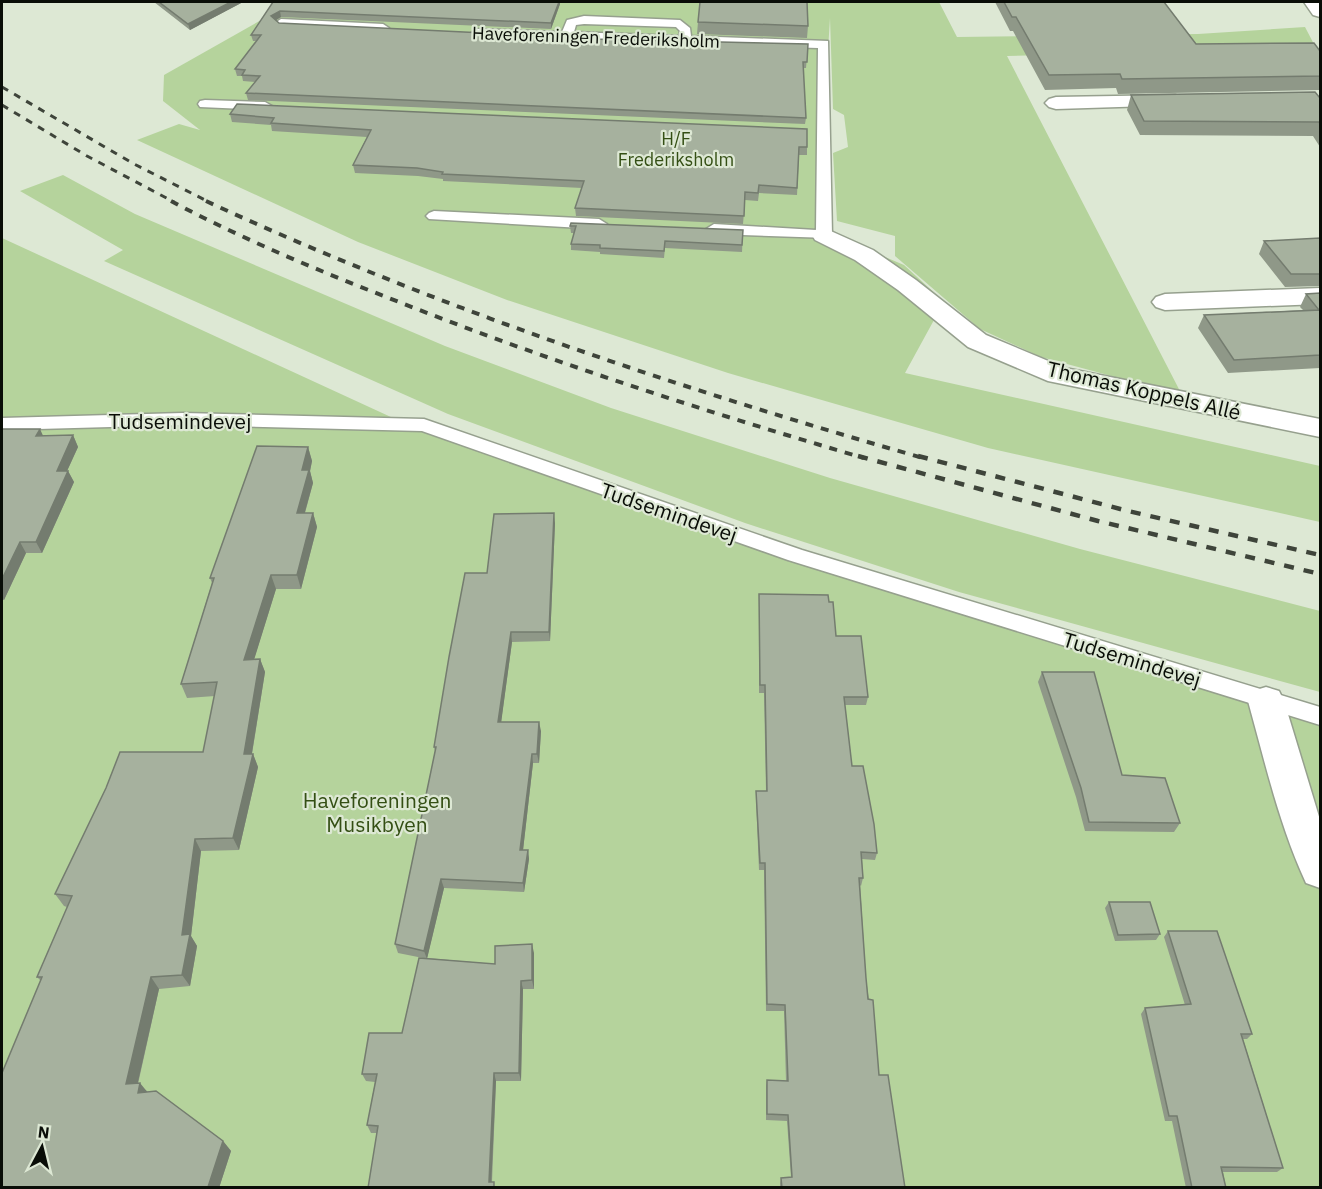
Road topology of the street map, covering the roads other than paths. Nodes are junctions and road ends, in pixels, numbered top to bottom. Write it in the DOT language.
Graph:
graph roads {
  1 [pos="1312,2"];
  2 [pos="1320,11"];
  3 [pos="281,23"];
  4 [pos="396,29"];
  5 [pos="464,33"];
  6 [pos="1196,101"];
  7 [pos="1056,103"];
  8 [pos="205,104"];
  9 [pos="277,107"];
  10 [pos="434,216"];
  11 [pos="612,225"];
  12 [pos="694,229"];
  13 [pos="824,235"];
  14 [pos="1320,296"];
  15 [pos="1165,302"];
  16 [pos="2,424"];
  17 [pos="1320,428"];
  18 [pos="1266,700"];
  19 [pos="1320,717"];
  20 [pos="1309,813"];
  21 [pos="1320,870"];
  1 -- 2 [label="street"];
  3 -- 4 [label="lane"];
  5 -- 13 [label="lane, Haveforeningen Frederiksholm"];
  6 -- 7 [label="street"];
  8 -- 9 [label="lane"];
  10 -- 11 [label="lane"];
  12 -- 13 [label="lane"];
  13 -- 17 [label="street, Thomas Koppels Allé"];
  14 -- 15 [label="street"];
  16 -- 18 [label="lane, Tudsemindevej"];
  18 -- 19 [label="lane, Tudsemindevej"];
  18 -- 20 [label="street"];
  20 -- 21 [label="street"];
}
